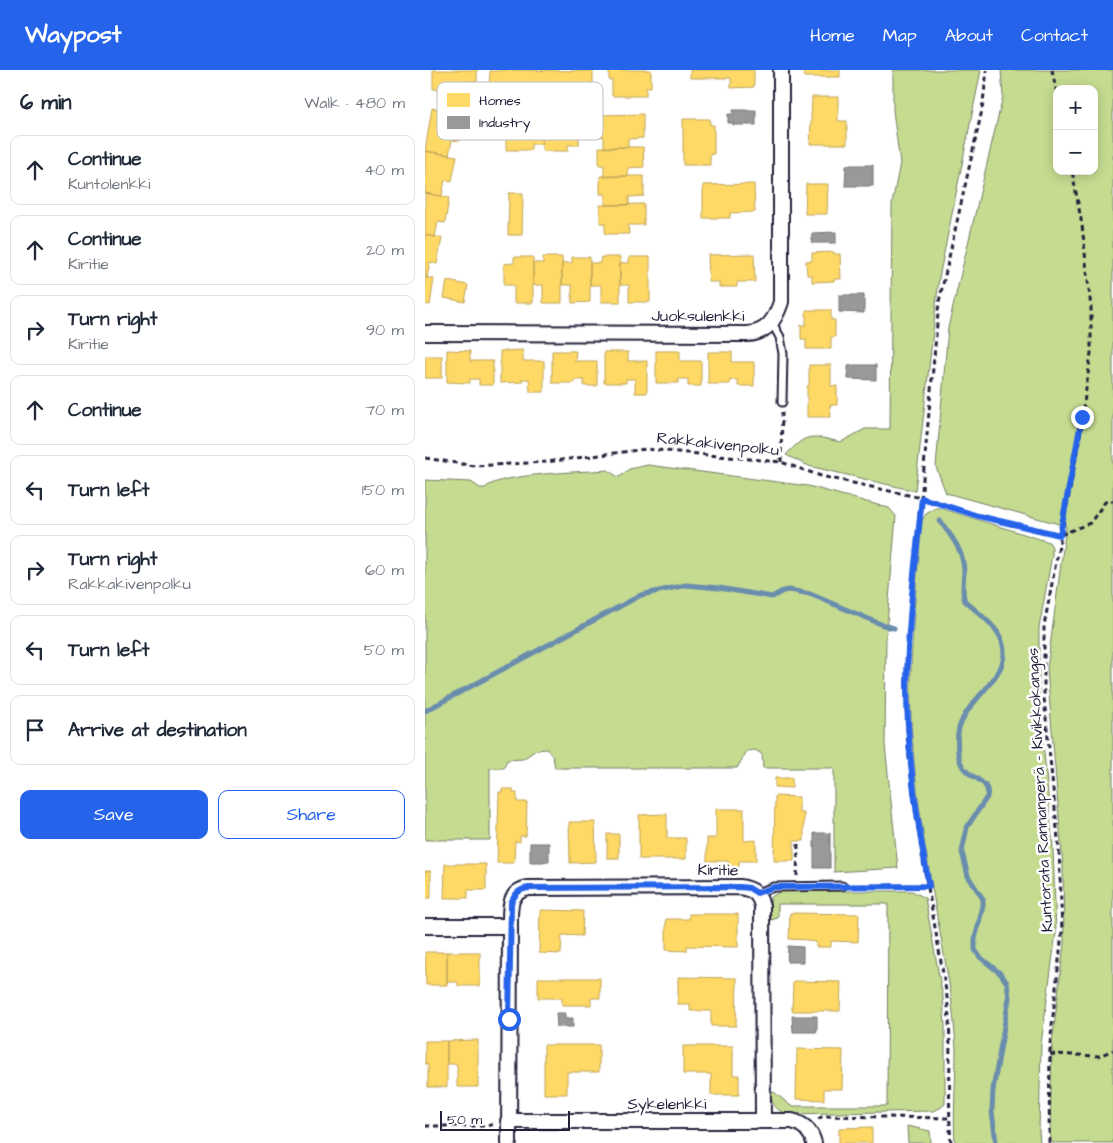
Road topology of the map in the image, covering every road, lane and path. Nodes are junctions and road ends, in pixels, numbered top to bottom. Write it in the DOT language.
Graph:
graph roads {
  1 [pos="781,70"];
  2 [pos="987,70"];
  3 [pos="1052,70"];
  4 [pos="1055,85"];
  5 [pos="1073,175"];
  6 [pos="771,324"];
  7 [pos="425,333"];
  8 [pos="783,402"];
  9 [pos="425,458"];
  10 [pos="781,462"];
  11 [pos="922,498"];
  12 [pos="1113,501"];
  13 [pos="1060,535"];
  14 [pos="798,844"];
  15 [pos="797,886"];
  16 [pos="843,886"];
  17 [pos="929,886"];
  18 [pos="757,893"];
  19 [pos="425,926"];
  20 [pos="509,926"];
  21 [pos="1113,1050"];
  22 [pos="1049,1054"];
  23 [pos="949,1118"];
  24 [pos="763,1120"];
  25 [pos="508,1121"];
  26 [pos="425,1126"];
  27 [pos="806,1128"];
  28 [pos="509,1143"];
  29 [pos="814,1143"];
  30 [pos="951,1143"];
  31 [pos="1049,1143"];
  1 -- 6 [label="street"];
  2 -- 11 [label="path"];
  3 -- 4 [label="path"];
  5 -- 13 [label="path, Kuntorata Rannanperä - Kivikkokangas"];
  6 -- 7 [label="street, Juoksulenkki"];
  6 -- 8 [label="lane"];
  8 -- 10 [label="path"];
  9 -- 10 [label="path, Rakkakivenpolku"];
  10 -- 11 [label="path, Rakkakivenpolku"];
  11 -- 13 [label="path, Rakkakivenpolku"];
  11 -- 17 [label="path"];
  12 -- 13 [label="path"];
  13 -- 22 [label="path, Kuntorata Rannanperä - Kivikkokangas"];
  14 -- 15 [label="path"];
  15 -- 16 [label="lane"];
  15 -- 18 [label="lane"];
  16 -- 17 [label="path"];
  17 -- 23 [label="path"];
  18 -- 20 [label="street, Kiritie"];
  18 -- 24 [label="street, Kiritie"];
  19 -- 20 [label="street"];
  20 -- 25 [label="street"];
  21 -- 22 [label="path"];
  22 -- 31 [label="path, Kuntorata Rannanperä - Kivikkokangas"];
  23 -- 27 [label="path"];
  23 -- 30 [label="path"];
  24 -- 25 [label="street, Sykelenkki"];
  24 -- 27 [label="street, Sykelenkki"];
  25 -- 26 [label="path"];
  25 -- 28 [label="street"];
  27 -- 29 [label="street"];
}
